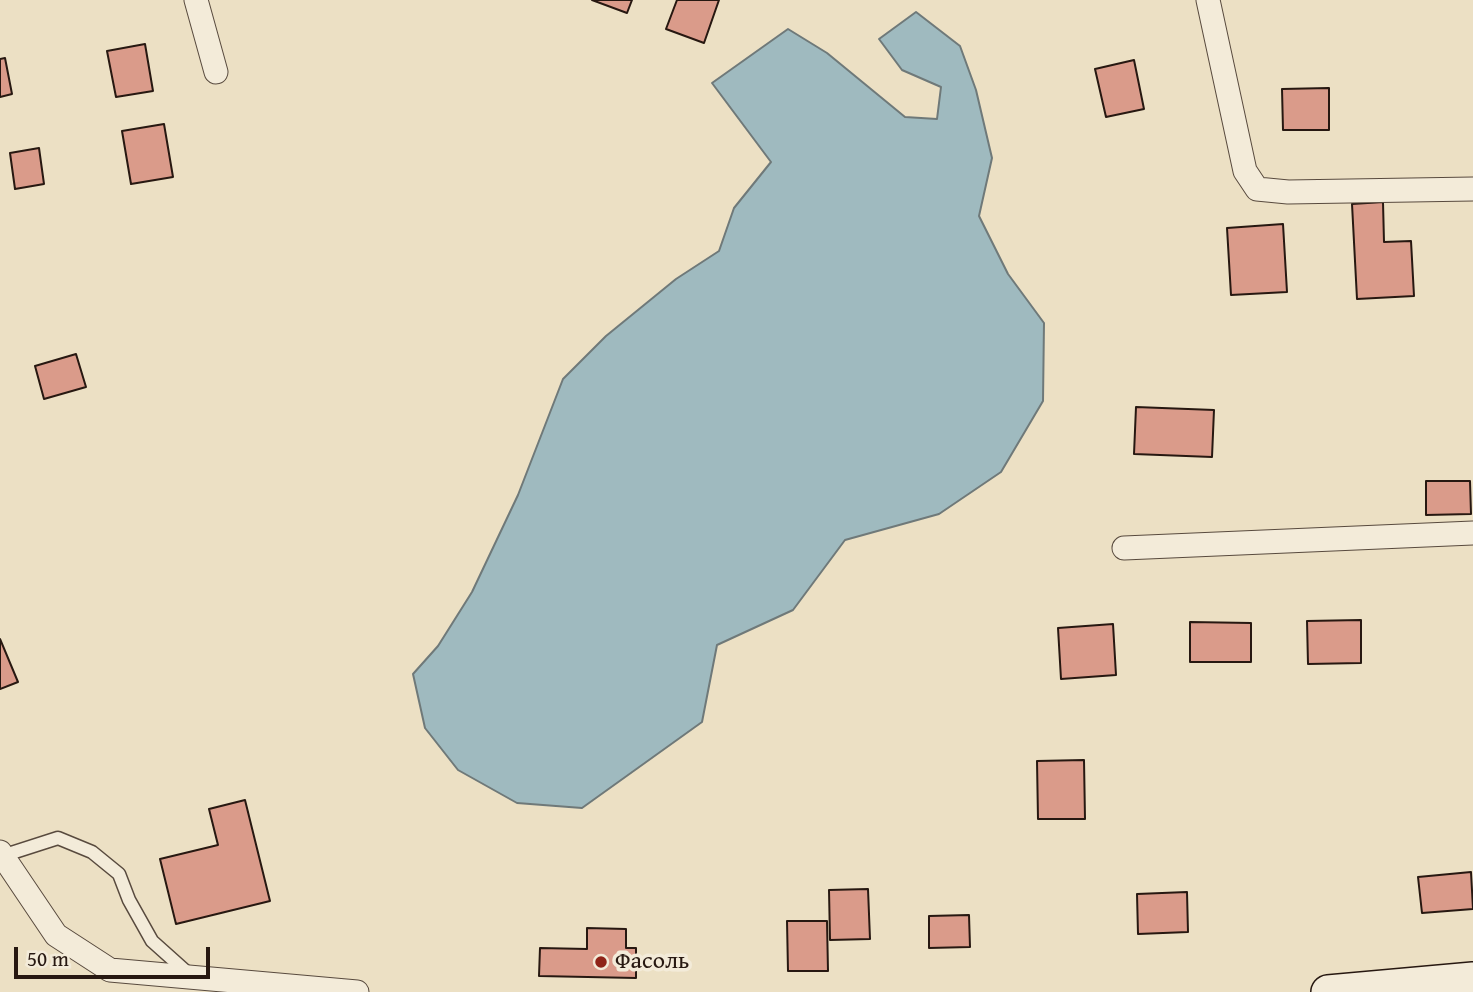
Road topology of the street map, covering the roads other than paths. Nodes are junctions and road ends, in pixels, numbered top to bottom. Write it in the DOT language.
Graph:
graph roads {
  1 [pos="197,0"];
  2 [pos="1208,0"];
  3 [pos="216,72"];
  4 [pos="1473,189"];
  5 [pos="1473,533"];
  6 [pos="1124,548"];
  7 [pos="1,854"];
  8 [pos="190,976"];
  9 [pos="1473,979"];
  10 [pos="357,992"];
  11 [pos="1328,992"];
  1 -- 3 [label="street"];
  2 -- 4 [label="street"];
  5 -- 6 [label="street"];
  7 -- 8 [label="street"];
  7 -- 8 [label="lane"];
  8 -- 10 [label="street"];
  9 -- 11 [label="main road"];
}
